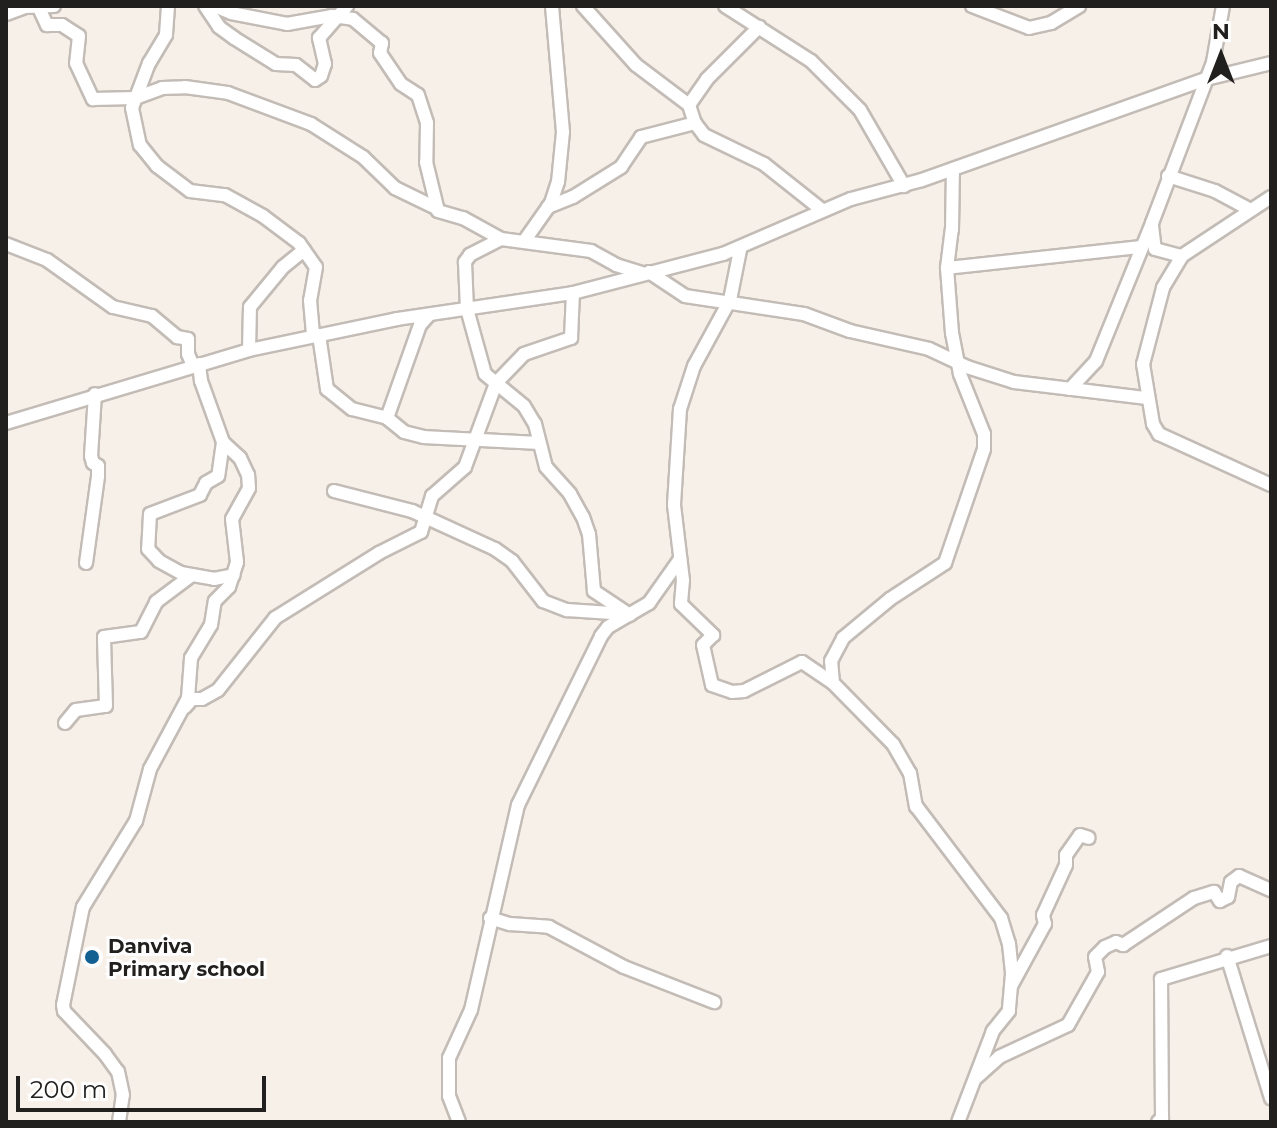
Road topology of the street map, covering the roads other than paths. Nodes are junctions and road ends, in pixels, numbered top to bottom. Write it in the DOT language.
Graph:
graph roads {
  1 [pos="54,6"];
  2 [pos="168,6"];
  3 [pos="205,6"];
  4 [pos="214,6"];
  5 [pos="347,6"];
  6 [pos="552,6"];
  7 [pos="583,6"];
  8 [pos="725,6"];
  9 [pos="972,6"];
  10 [pos="1079,6"];
  11 [pos="1223,6"];
  12 [pos="39,8"];
  13 [pos="6,14"];
  14 [pos="337,17"];
  15 [pos="759,27"];
  16 [pos="1271,63"];
  17 [pos="1206,79"];
  18 [pos="135,98"];
  19 [pos="689,105"];
  20 [pos="695,123"];
  21 [pos="953,169"];
  22 [pos="1168,176"];
  23 [pos="904,186"];
  24 [pos="1271,197"];
  25 [pos="548,207"];
  26 [pos="436,208"];
  27 [pos="1249,209"];
  28 [pos="822,210"];
  29 [pos="1152,223"];
  30 [pos="501,239"];
  31 [pos="525,240"];
  32 [pos="6,244"];
  33 [pos="1140,247"];
  34 [pos="304,250"];
  35 [pos="740,250"];
  36 [pos="1182,256"];
  37 [pos="947,268"];
  38 [pos="646,273"];
  39 [pos="573,293"];
  40 [pos="730,300"];
  41 [pos="467,309"];
  42 [pos="429,315"];
  43 [pos="316,335"];
  44 [pos="249,350"];
  45 [pos="957,361"];
  46 [pos="196,365"];
  47 [pos="496,383"];
  48 [pos="1070,389"];
  49 [pos="95,394"];
  50 [pos="1147,398"];
  51 [pos="387,418"];
  52 [pos="6,423"];
  53 [pos="476,439"];
  54 [pos="223,442"];
  55 [pos="538,443"];
  56 [pos="1271,485"];
  57 [pos="334,491"];
  58 [pos="426,516"];
  59 [pos="680,559"];
  60 [pos="86,563"];
  61 [pos="192,575"];
  62 [pos="234,575"];
  63 [pos="630,615"];
  64 [pos="833,683"];
  65 [pos="183,709"];
  66 [pos="65,723"];
  67 [pos="1089,838"];
  68 [pos="1271,890"];
  69 [pos="490,918"];
  70 [pos="1271,946"];
  71 [pos="1227,956"];
  72 [pos="1011,986"];
  73 [pos="714,1002"];
  74 [pos="973,1082"];
  75 [pos="1271,1096"];
  76 [pos="119,1122"];
  77 [pos="459,1122"];
  78 [pos="958,1122"];
  79 [pos="1158,1122"];
  1 -- 12 [label="street"];
  2 -- 18 [label="street"];
  3 -- 14 [label="street"];
  4 -- 14 [label="street"];
  5 -- 14 [label="street"];
  6 -- 25 [label="street"];
  7 -- 19 [label="street"];
  8 -- 15 [label="street"];
  9 -- 10 [label="street"];
  11 -- 17 [label="street"];
  12 -- 13 [label="street"];
  12 -- 18 [label="street"];
  14 -- 26 [label="street"];
  15 -- 19 [label="street"];
  15 -- 23 [label="street"];
  16 -- 17 [label="street"];
  17 -- 21 [label="street"];
  17 -- 22 [label="street"];
  18 -- 26 [label="street"];
  18 -- 34 [label="street"];
  19 -- 20 [label="street"];
  20 -- 25 [label="street"];
  20 -- 28 [label="street"];
  21 -- 23 [label="street"];
  21 -- 37 [label="street"];
  22 -- 27 [label="street"];
  22 -- 29 [label="street"];
  23 -- 28 [label="street"];
  24 -- 27 [label="street"];
  25 -- 31 [label="street"];
  26 -- 30 [label="street"];
  27 -- 36 [label="street"];
  28 -- 35 [label="street"];
  29 -- 33 [label="street"];
  29 -- 36 [label="street"];
  30 -- 31 [label="street"];
  30 -- 41 [label="street"];
  31 -- 38 [label="street"];
  32 -- 46 [label="street"];
  33 -- 37 [label="street"];
  33 -- 48 [label="street"];
  34 -- 43 [label="street"];
  34 -- 44 [label="street"];
  35 -- 38 [label="street"];
  35 -- 40 [label="street"];
  36 -- 50 [label="street"];
  37 -- 45 [label="street"];
  38 -- 39 [label="street"];
  38 -- 40 [label="street"];
  39 -- 41 [label="street"];
  39 -- 47 [label="street"];
  40 -- 45 [label="street"];
  40 -- 59 [label="street"];
  41 -- 42 [label="street"];
  41 -- 47 [label="street"];
  42 -- 43 [label="street"];
  42 -- 51 [label="street"];
  43 -- 44 [label="street"];
  43 -- 51 [label="street"];
  44 -- 46 [label="street"];
  45 -- 48 [label="street"];
  45 -- 64 [label="street"];
  46 -- 49 [label="street"];
  46 -- 54 [label="street"];
  47 -- 53 [label="street"];
  47 -- 55 [label="street"];
  48 -- 50 [label="street"];
  49 -- 52 [label="street"];
  49 -- 60 [label="street"];
  50 -- 56 [label="street"];
  51 -- 53 [label="street"];
  53 -- 55 [label="street"];
  53 -- 58 [label="street"];
  54 -- 61 [label="street"];
  54 -- 62 [label="street"];
  55 -- 63 [label="street"];
  57 -- 58 [label="street"];
  58 -- 63 [label="street"];
  58 -- 65 [label="street"];
  59 -- 63 [label="street"];
  59 -- 64 [label="street"];
  61 -- 62 [label="street"];
  61 -- 66 [label="street"];
  62 -- 65 [label="street"];
  63 -- 69 [label="street"];
  64 -- 72 [label="street"];
  65 -- 76 [label="street"];
  67 -- 72 [label="street"];
  68 -- 74 [label="street"];
  69 -- 73 [label="street"];
  69 -- 77 [label="street"];
  70 -- 71 [label="street"];
  71 -- 75 [label="street"];
  71 -- 79 [label="street"];
  72 -- 74 [label="street"];
  74 -- 78 [label="street"];
}
